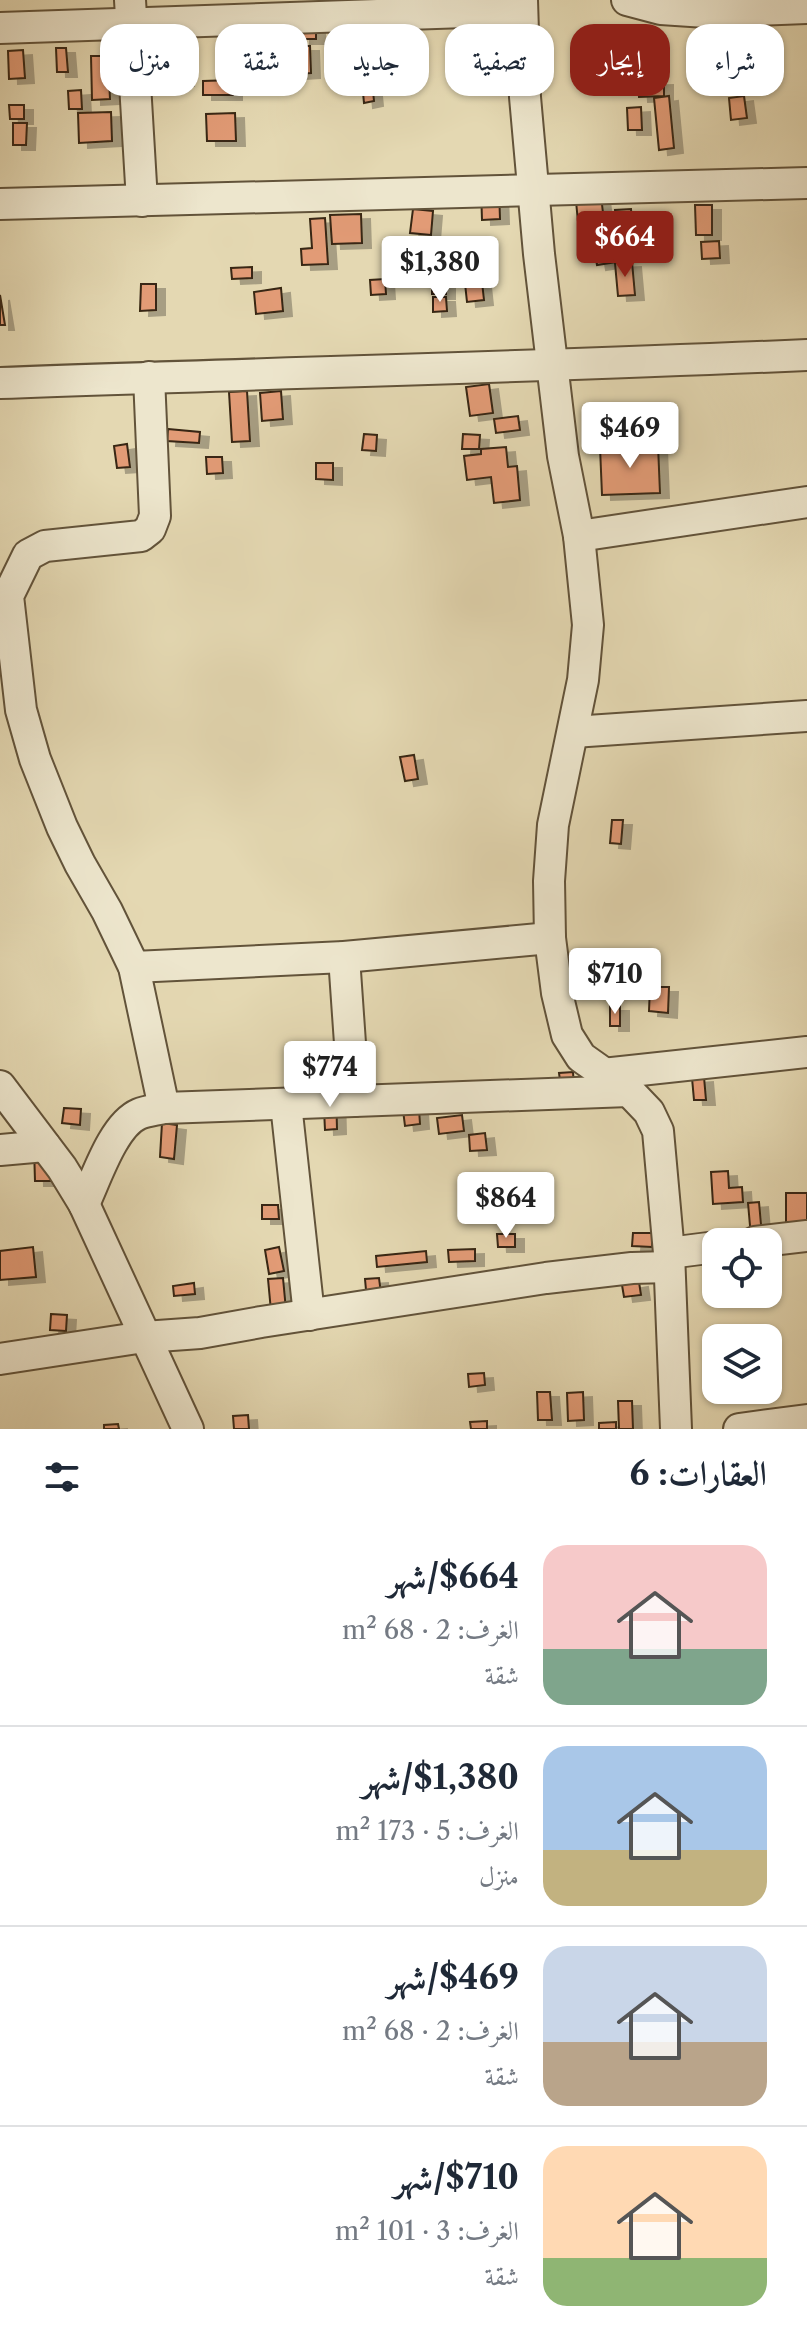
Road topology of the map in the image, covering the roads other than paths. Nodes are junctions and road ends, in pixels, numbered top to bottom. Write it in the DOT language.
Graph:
graph roads {
  1 [pos="627,0"];
  2 [pos="522,5"];
  3 [pos="807,8"];
  4 [pos="130,12"];
  5 [pos="0,28"];
  6 [pos="807,183"];
  7 [pos="533,189"];
  8 [pos="142,201"];
  9 [pos="0,204"];
  10 [pos="807,355"];
  11 [pos="553,366"];
  12 [pos="149,377"];
  13 [pos="0,383"];
  14 [pos="807,502"];
  15 [pos="579,536"];
  16 [pos="4,596"];
  17 [pos="807,716"];
  18 [pos="573,732"];
  19 [pos="550,938"];
  20 [pos="344,957"];
  21 [pos="134,967"];
  22 [pos="807,1052"];
  23 [pos="603,1074"];
  24 [pos="0,1086"];
  25 [pos="629,1091"];
  26 [pos="354,1101"];
  27 [pos="286,1104"];
  28 [pos="164,1108"];
  29 [pos="45,1146"];
  30 [pos="0,1150"];
  31 [pos="84,1204"];
  32 [pos="807,1236"];
  33 [pos="782,1239"];
  34 [pos="702,1251"];
  35 [pos="669,1260"];
  36 [pos="309,1315"];
  37 [pos="144,1337"];
  38 [pos="0,1359"];
  39 [pos="807,1420"];
  40 [pos="188,1429"];
  41 [pos="676,1429"];
  42 [pos="739,1429"];
  1 -- 3 [label="street"];
  2 -- 4 [label="street"];
  2 -- 7 [label="street"];
  4 -- 5 [label="street"];
  4 -- 8 [label="street"];
  6 -- 7 [label="street"];
  7 -- 8 [label="street"];
  7 -- 11 [label="street"];
  8 -- 9 [label="street"];
  10 -- 11 [label="street"];
  11 -- 12 [label="street"];
  11 -- 15 [label="street"];
  12 -- 13 [label="street"];
  12 -- 16 [label="street"];
  14 -- 15 [label="street"];
  15 -- 18 [label="street"];
  16 -- 21 [label="street"];
  17 -- 18 [label="street"];
  18 -- 19 [label="street"];
  19 -- 20 [label="street"];
  19 -- 23 [label="street"];
  20 -- 21 [label="street"];
  20 -- 26 [label="street"];
  21 -- 28 [label="street"];
  22 -- 23 [label="street"];
  23 -- 25 [label="street"];
  24 -- 29 [label="street"];
  25 -- 26 [label="street"];
  25 -- 35 [label="street"];
  26 -- 27 [label="street"];
  27 -- 28 [label="street"];
  27 -- 36 [label="street"];
  28 -- 31 [label="street"];
  29 -- 30 [label="street"];
  29 -- 31 [label="street"];
  31 -- 37 [label="street"];
  32 -- 33 [label="street"];
  34 -- 35 [label="street"];
  35 -- 36 [label="street"];
  35 -- 41 [label="street"];
  36 -- 37 [label="street"];
  37 -- 38 [label="street"];
  37 -- 40 [label="street"];
  39 -- 42 [label="street"];
}
